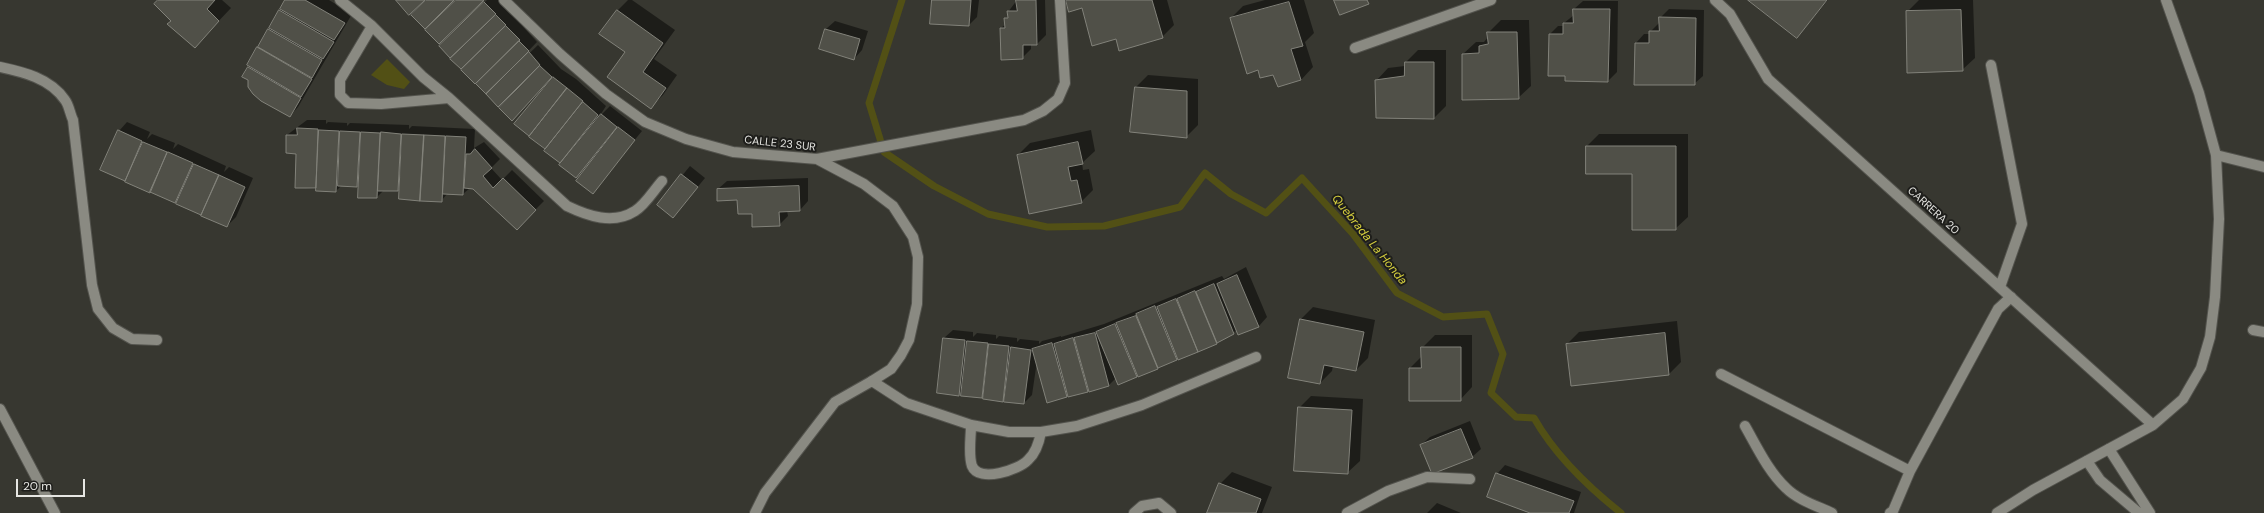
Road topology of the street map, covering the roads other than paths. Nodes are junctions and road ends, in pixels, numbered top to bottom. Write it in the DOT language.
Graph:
graph roads {
  1 [pos="340,0"];
  2 [pos="504,0"];
  3 [pos="1060,0"];
  4 [pos="1491,0"];
  5 [pos="1715,0"];
  6 [pos="2166,0"];
  7 [pos="372,26"];
  8 [pos="1355,48"];
  9 [pos="1991,65"];
  10 [pos="0,67"];
  11 [pos="449,98"];
  12 [pos="2216,155"];
  13 [pos="818,159"];
  14 [pos="2264,167"];
  15 [pos="662,181"];
  16 [pos="2000,287"];
  17 [pos="2011,297"];
  18 [pos="2253,330"];
  19 [pos="2264,332"];
  20 [pos="157,340"];
  21 [pos="1256,357"];
  22 [pos="1722,374"];
  23 [pos="872,381"];
  24 [pos="0,409"];
  25 [pos="971,425"];
  26 [pos="2153,425"];
  27 [pos="1745,426"];
  28 [pos="1041,432"];
  29 [pos="2108,449"];
  30 [pos="2087,461"];
  31 [pos="1910,471"];
  32 [pos="1470,479"];
  33 [pos="55,513"];
  34 [pos="755,513"];
  35 [pos="1134,513"];
  36 [pos="1171,513"];
  37 [pos="1347,513"];
  38 [pos="1832,513"];
  39 [pos="1890,513"];
  40 [pos="1997,513"];
  41 [pos="2139,513"];
  42 [pos="2150,513"];
  1 -- 7 [label="street"];
  2 -- 13 [label="street, CALLE 23 SUR"];
  3 -- 13 [label="street"];
  4 -- 8 [label="street"];
  5 -- 16 [label="street, CARRERA 20"];
  6 -- 12 [label="street"];
  7 -- 11 [label="street"];
  7 -- 11 [label="street"];
  9 -- 16 [label="street"];
  10 -- 20 [label="street"];
  11 -- 15 [label="street"];
  12 -- 14 [label="street"];
  12 -- 26 [label="street"];
  13 -- 23 [label="street, CALLE 23 SUR"];
  16 -- 17 [label="street, CARRERA 20"];
  17 -- 26 [label="street, CARRERA 20"];
  17 -- 31 [label="street"];
  18 -- 19 [label="street"];
  21 -- 28 [label="street"];
  22 -- 31 [label="street"];
  23 -- 25 [label="street"];
  23 -- 34 [label="street, CALLE 23 SUR"];
  24 -- 33 [label="street"];
  25 -- 28 [label="street"];
  25 -- 28 [label="street"];
  26 -- 29 [label="street"];
  27 -- 38 [label="street"];
  29 -- 30 [label="street"];
  29 -- 42 [label="street"];
  30 -- 40 [label="street"];
  30 -- 41 [label="street"];
  31 -- 39 [label="street"];
  32 -- 37 [label="street"];
  35 -- 36 [label="street"];
}
